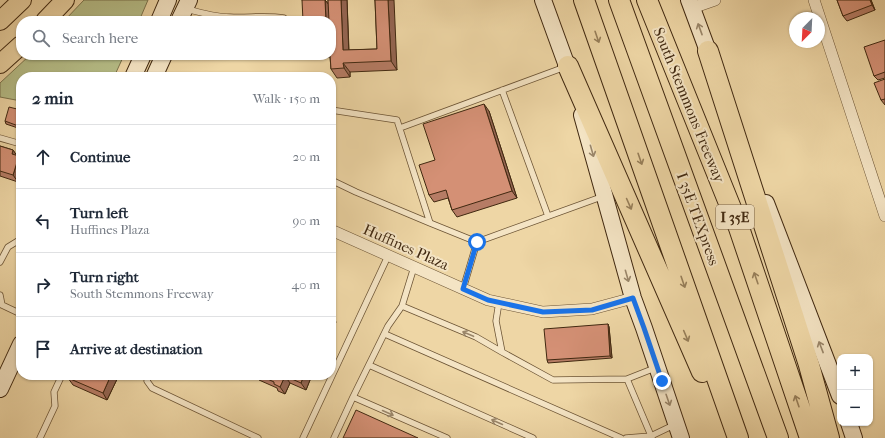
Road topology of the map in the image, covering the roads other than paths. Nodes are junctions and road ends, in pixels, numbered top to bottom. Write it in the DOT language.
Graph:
graph roads {
  1 [pos="65,0"];
  2 [pos="168,0"];
  3 [pos="584,0"];
  4 [pos="619,0"];
  5 [pos="627,0"];
  6 [pos="646,0"];
  7 [pos="715,0"];
  8 [pos="814,0"];
  9 [pos="544,2"];
  10 [pos="691,4"];
  11 [pos="184,10"];
  12 [pos="50,16"];
  13 [pos="161,16"];
  14 [pos="211,16"];
  15 [pos="16,50"];
  16 [pos="708,52"];
  17 [pos="141,60"];
  18 [pos="162,60"];
  19 [pos="0,64"];
  20 [pos="568,66"];
  21 [pos="135,72"];
  22 [pos="156,72"];
  23 [pos="502,90"];
  24 [pos="336,111"];
  25 [pos="400,128"];
  26 [pos="0,138"];
  27 [pos="16,143"];
  28 [pos="336,182"];
  29 [pos="604,196"];
  30 [pos="548,216"];
  31 [pos="885,216"];
  32 [pos="430,223"];
  33 [pos="336,232"];
  34 [pos="16,242"];
  35 [pos="477,242"];
  36 [pos="388,256"];
  37 [pos="0,262"];
  38 [pos="414,267"];
  39 [pos="719,278"];
  40 [pos="463,289"];
  41 [pos="0,295"];
  42 [pos="633,298"];
  43 [pos="499,302"];
  44 [pos="402,306"];
  45 [pos="16,312"];
  46 [pos="385,334"];
  47 [pos="502,352"];
  48 [pos="16,355"];
  49 [pos="369,364"];
  50 [pos="336,367"];
  51 [pos="657,367"];
  52 [pos="627,378"];
  53 [pos="60,380"];
  54 [pos="147,380"];
  55 [pos="330,380"];
  56 [pos="0,389"];
  57 [pos="838,390"];
  58 [pos="352,397"];
  59 [pos="850,426"];
  60 [pos="678,431"];
  61 [pos="651,437"];
  62 [pos="40,438"];
  63 [pos="258,438"];
  64 [pos="303,438"];
  65 [pos="334,438"];
  66 [pos="447,438"];
  67 [pos="532,438"];
  68 [pos="621,438"];
  69 [pos="626,438"];
  70 [pos="730,438"];
  71 [pos="738,438"];
  72 [pos="778,438"];
  73 [pos="810,438"];
  74 [pos="829,438"];
  75 [pos="854,438"];
  1 -- 12 [label="main road"];
  2 -- 13 [label="main road"];
  3 -- 71 [label="highway, one-way"];
  4 -- 39 [label="highway, I 35E TEXpress"];
  5 -- 39 [label="highway"];
  73 -- 6 [label="highway, South Stemmons Freeway / I 35E, one-way"];
  7 -- 10 [label="street"];
  8 -- 31 [label="street"];
  9 -- 20 [label="main road"];
  16 -- 10 [label="main road, one-way"];
  11 -- 14 [label="lane"];
  15 -- 19 [label="main road"];
  57 -- 16 [label="main road, one-way"];
  16 -- 74 [label="highway"];
  17 -- 21 [label="main road"];
  18 -- 22 [label="main road"];
  20 -- 23 [label="lane"];
  20 -- 29 [label="main road, one-way"];
  20 -- 70 [label="highway, one-way"];
  23 -- 25 [label="lane"];
  23 -- 30 [label="lane"];
  24 -- 25 [label="lane"];
  25 -- 32 [label="lane"];
  26 -- 27 [label="lane"];
  28 -- 32 [label="lane"];
  29 -- 30 [label="lane"];
  29 -- 42 [label="main road, one-way"];
  30 -- 35 [label="lane"];
  32 -- 35 [label="lane"];
  33 -- 36 [label="street, Huffines Plaza"];
  34 -- 37 [label="lane"];
  35 -- 40 [label="lane"];
  36 -- 38 [label="street, Huffines Plaza"];
  36 -- 50 [label="lane"];
  38 -- 40 [label="street, Huffines Plaza"];
  38 -- 44 [label="lane"];
  39 -- 72 [label="highway, I 35E TEXpress"];
  40 -- 43 [label="street, Huffines Plaza"];
  41 -- 45 [label="lane"];
  42 -- 43 [label="street, Huffines Plaza"];
  42 -- 51 [label="main road"];
  43 -- 47 [label="lane"];
  44 -- 46 [label="lane"];
  47 -- 44 [label="lane, one-way"];
  46 -- 49 [label="lane"];
  46 -- 68 [label="lane"];
  47 -- 52 [label="lane"];
  48 -- 56 [label="main road"];
  49 -- 58 [label="lane"];
  67 -- 49 [label="lane, one-way"];
  51 -- 52 [label="lane"];
  51 -- 60 [label="main road, one-way"];
  52 -- 61 [label="lane"];
  53 -- 62 [label="lane"];
  54 -- 63 [label="lane"];
  55 -- 64 [label="lane"];
  58 -- 65 [label="lane"];
  58 -- 66 [label="lane, one-way"];
  59 -- 75 [label="main road"];
  60 -- 61 [label="lane"];
  61 -- 69 [label="lane"];
}
